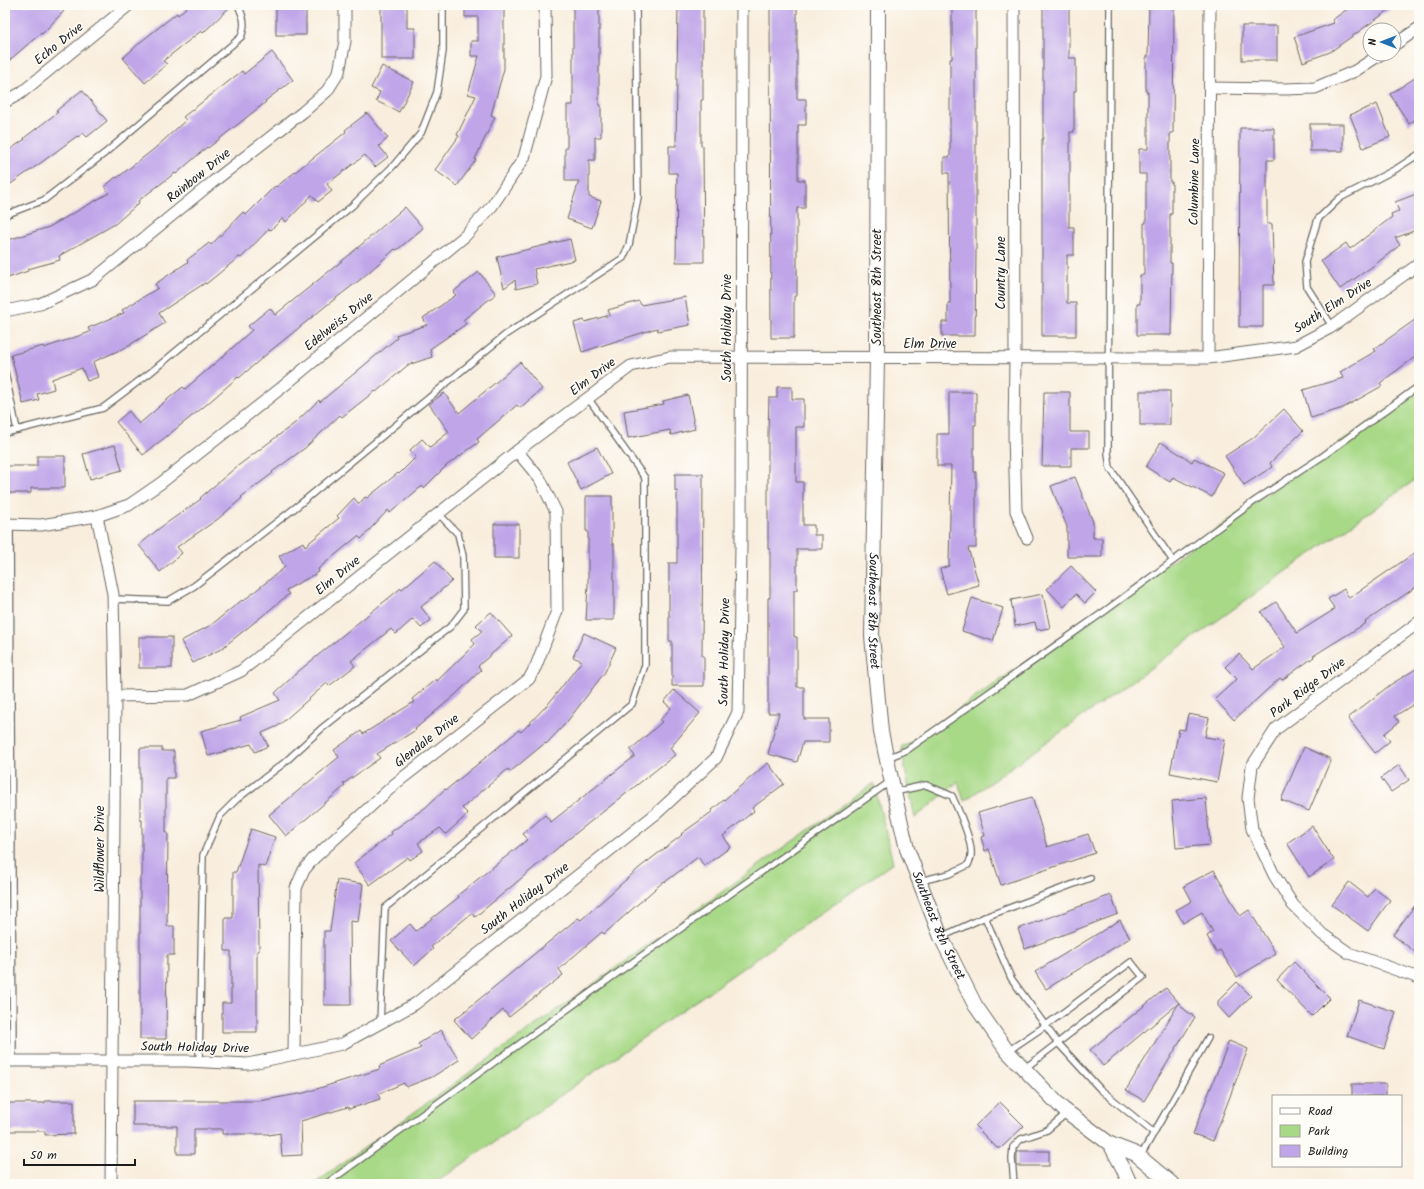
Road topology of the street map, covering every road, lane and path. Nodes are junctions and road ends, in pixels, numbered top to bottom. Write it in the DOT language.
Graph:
graph roads {
  1 [pos="129,5"];
  2 [pos="238,5"];
  3 [pos="345,5"];
  4 [pos="443,5"];
  5 [pos="545,5"];
  6 [pos="636,5"];
  7 [pos="742,5"];
  8 [pos="878,5"];
  9 [pos="1014,5"];
  10 [pos="1110,5"];
  11 [pos="1210,5"];
  12 [pos="1419,28"];
  13 [pos="1402,40"];
  14 [pos="1368,62"];
  15 [pos="1210,88"];
  16 [pos="5,102"];
  17 [pos="1419,154"];
  18 [pos="5,215"];
  19 [pos="1419,264"];
  20 [pos="5,310"];
  21 [pos="1332,326"];
  22 [pos="741,357"];
  23 [pos="877,358"];
  24 [pos="1015,358"];
  25 [pos="1109,358"];
  26 [pos="1208,358"];
  27 [pos="5,372"];
  28 [pos="1419,386"];
  29 [pos="588,398"];
  30 [pos="17,430"];
  31 [pos="5,433"];
  32 [pos="517,451"];
  33 [pos="439,514"];
  34 [pos="97,516"];
  35 [pos="8,524"];
  36 [pos="1027,538"];
  37 [pos="1173,561"];
  38 [pos="113,599"];
  39 [pos="1419,622"];
  40 [pos="115,696"];
  41 [pos="886,758"];
  42 [pos="892,786"];
  43 [pos="1090,878"];
  44 [pos="920,881"];
  45 [pos="984,917"];
  46 [pos="940,937"];
  47 [pos="1419,978"];
  48 [pos="380,1024"];
  49 [pos="1045,1026"];
  50 [pos="1208,1038"];
  51 [pos="1058,1043"];
  52 [pos="1007,1051"];
  53 [pos="294,1054"];
  54 [pos="9,1061"];
  55 [pos="112,1061"];
  56 [pos="200,1062"];
  57 [pos="1024,1069"];
  58 [pos="1068,1113"];
  59 [pos="1154,1133"];
  60 [pos="1110,1144"];
  61 [pos="1140,1158"];
  62 [pos="111,1184"];
  63 [pos="326,1184"];
  64 [pos="1014,1184"];
  65 [pos="1130,1184"];
  66 [pos="1172,1184"];
  1 -- 16 [label="street, Echo Drive"];
  2 -- 18 [label="lane"];
  3 -- 20 [label="street, Rainbow Drive"];
  4 -- 30 [label="lane"];
  5 -- 34 [label="street, Edelweiss Drive"];
  6 -- 38 [label="lane"];
  7 -- 22 [label="street, South Holiday Drive"];
  8 -- 23 [label="street, Southeast 8th Street"];
  9 -- 24 [label="street, Country Lane"];
  10 -- 25 [label="lane"];
  11 -- 15 [label="street, Columbine Lane"];
  12 -- 13 [label="street"];
  14 -- 15 [label="street"];
  15 -- 26 [label="street, Columbine Lane"];
  17 -- 21 [label="lane"];
  19 -- 21 [label="street, South Elm Drive"];
  21 -- 26 [label="street, South Elm Drive"];
  22 -- 23 [label="street, Elm Drive"];
  22 -- 29 [label="street, Elm Drive"];
  22 -- 48 [label="street, South Holiday Drive"];
  23 -- 24 [label="street, Elm Drive"];
  23 -- 41 [label="street, Southeast 8th Street"];
  24 -- 25 [label="street, Elm Drive"];
  24 -- 36 [label="street, Country Lane"];
  25 -- 26 [label="street, Elm Drive"];
  25 -- 37 [label="lane"];
  27 -- 30 [label="lane"];
  28 -- 37 [label="lane"];
  29 -- 32 [label="street, Elm Drive"];
  29 -- 48 [label="lane"];
  30 -- 31 [label="lane"];
  32 -- 33 [label="street, Elm Drive"];
  32 -- 53 [label="street, Glendale Drive"];
  33 -- 40 [label="street, Elm Drive"];
  33 -- 56 [label="lane"];
  34 -- 35 [label="street, Edelweiss Drive"];
  34 -- 38 [label="street, Wildflower Drive"];
  35 -- 54 [label="lane"];
  37 -- 41 [label="lane"];
  38 -- 40 [label="street, Wildflower Drive"];
  39 -- 47 [label="street, Park Ridge Drive"];
  40 -- 55 [label="street, Wildflower Drive"];
  41 -- 42 [label="street, Southeast 8th Street"];
  42 -- 44 [label="street, Southeast 8th Street"];
  42 -- 44 [label="lane"];
  42 -- 63 [label="lane"];
  43 -- 45 [label="lane"];
  44 -- 46 [label="street, Southeast 8th Street"];
  45 -- 46 [label="lane"];
  45 -- 49 [label="lane"];
  46 -- 52 [label="street, Southeast 8th Street"];
  48 -- 53 [label="street, South Holiday Drive"];
  49 -- 51 [label="lane"];
  49 -- 51 [label="lane"];
  49 -- 52 [label="lane"];
  50 -- 59 [label="lane"];
  51 -- 57 [label="lane"];
  51 -- 59 [label="lane"];
  52 -- 57 [label="street, Southeast 8th Street"];
  53 -- 56 [label="street, South Holiday Drive"];
  54 -- 55 [label="street, South Holiday Drive"];
  55 -- 56 [label="street, South Holiday Drive"];
  55 -- 62 [label="street, Wildflower Drive"];
  57 -- 58 [label="street, Southeast 8th Street"];
  58 -- 60 [label="street, Southeast 8th Street"];
  58 -- 64 [label="lane"];
  59 -- 61 [label="lane"];
  60 -- 61 [label="street, Southeast 8th Street"];
  60 -- 65 [label="street, Southeast 8th Street"];
  61 -- 66 [label="street, Southeast 8th Street"];
}
